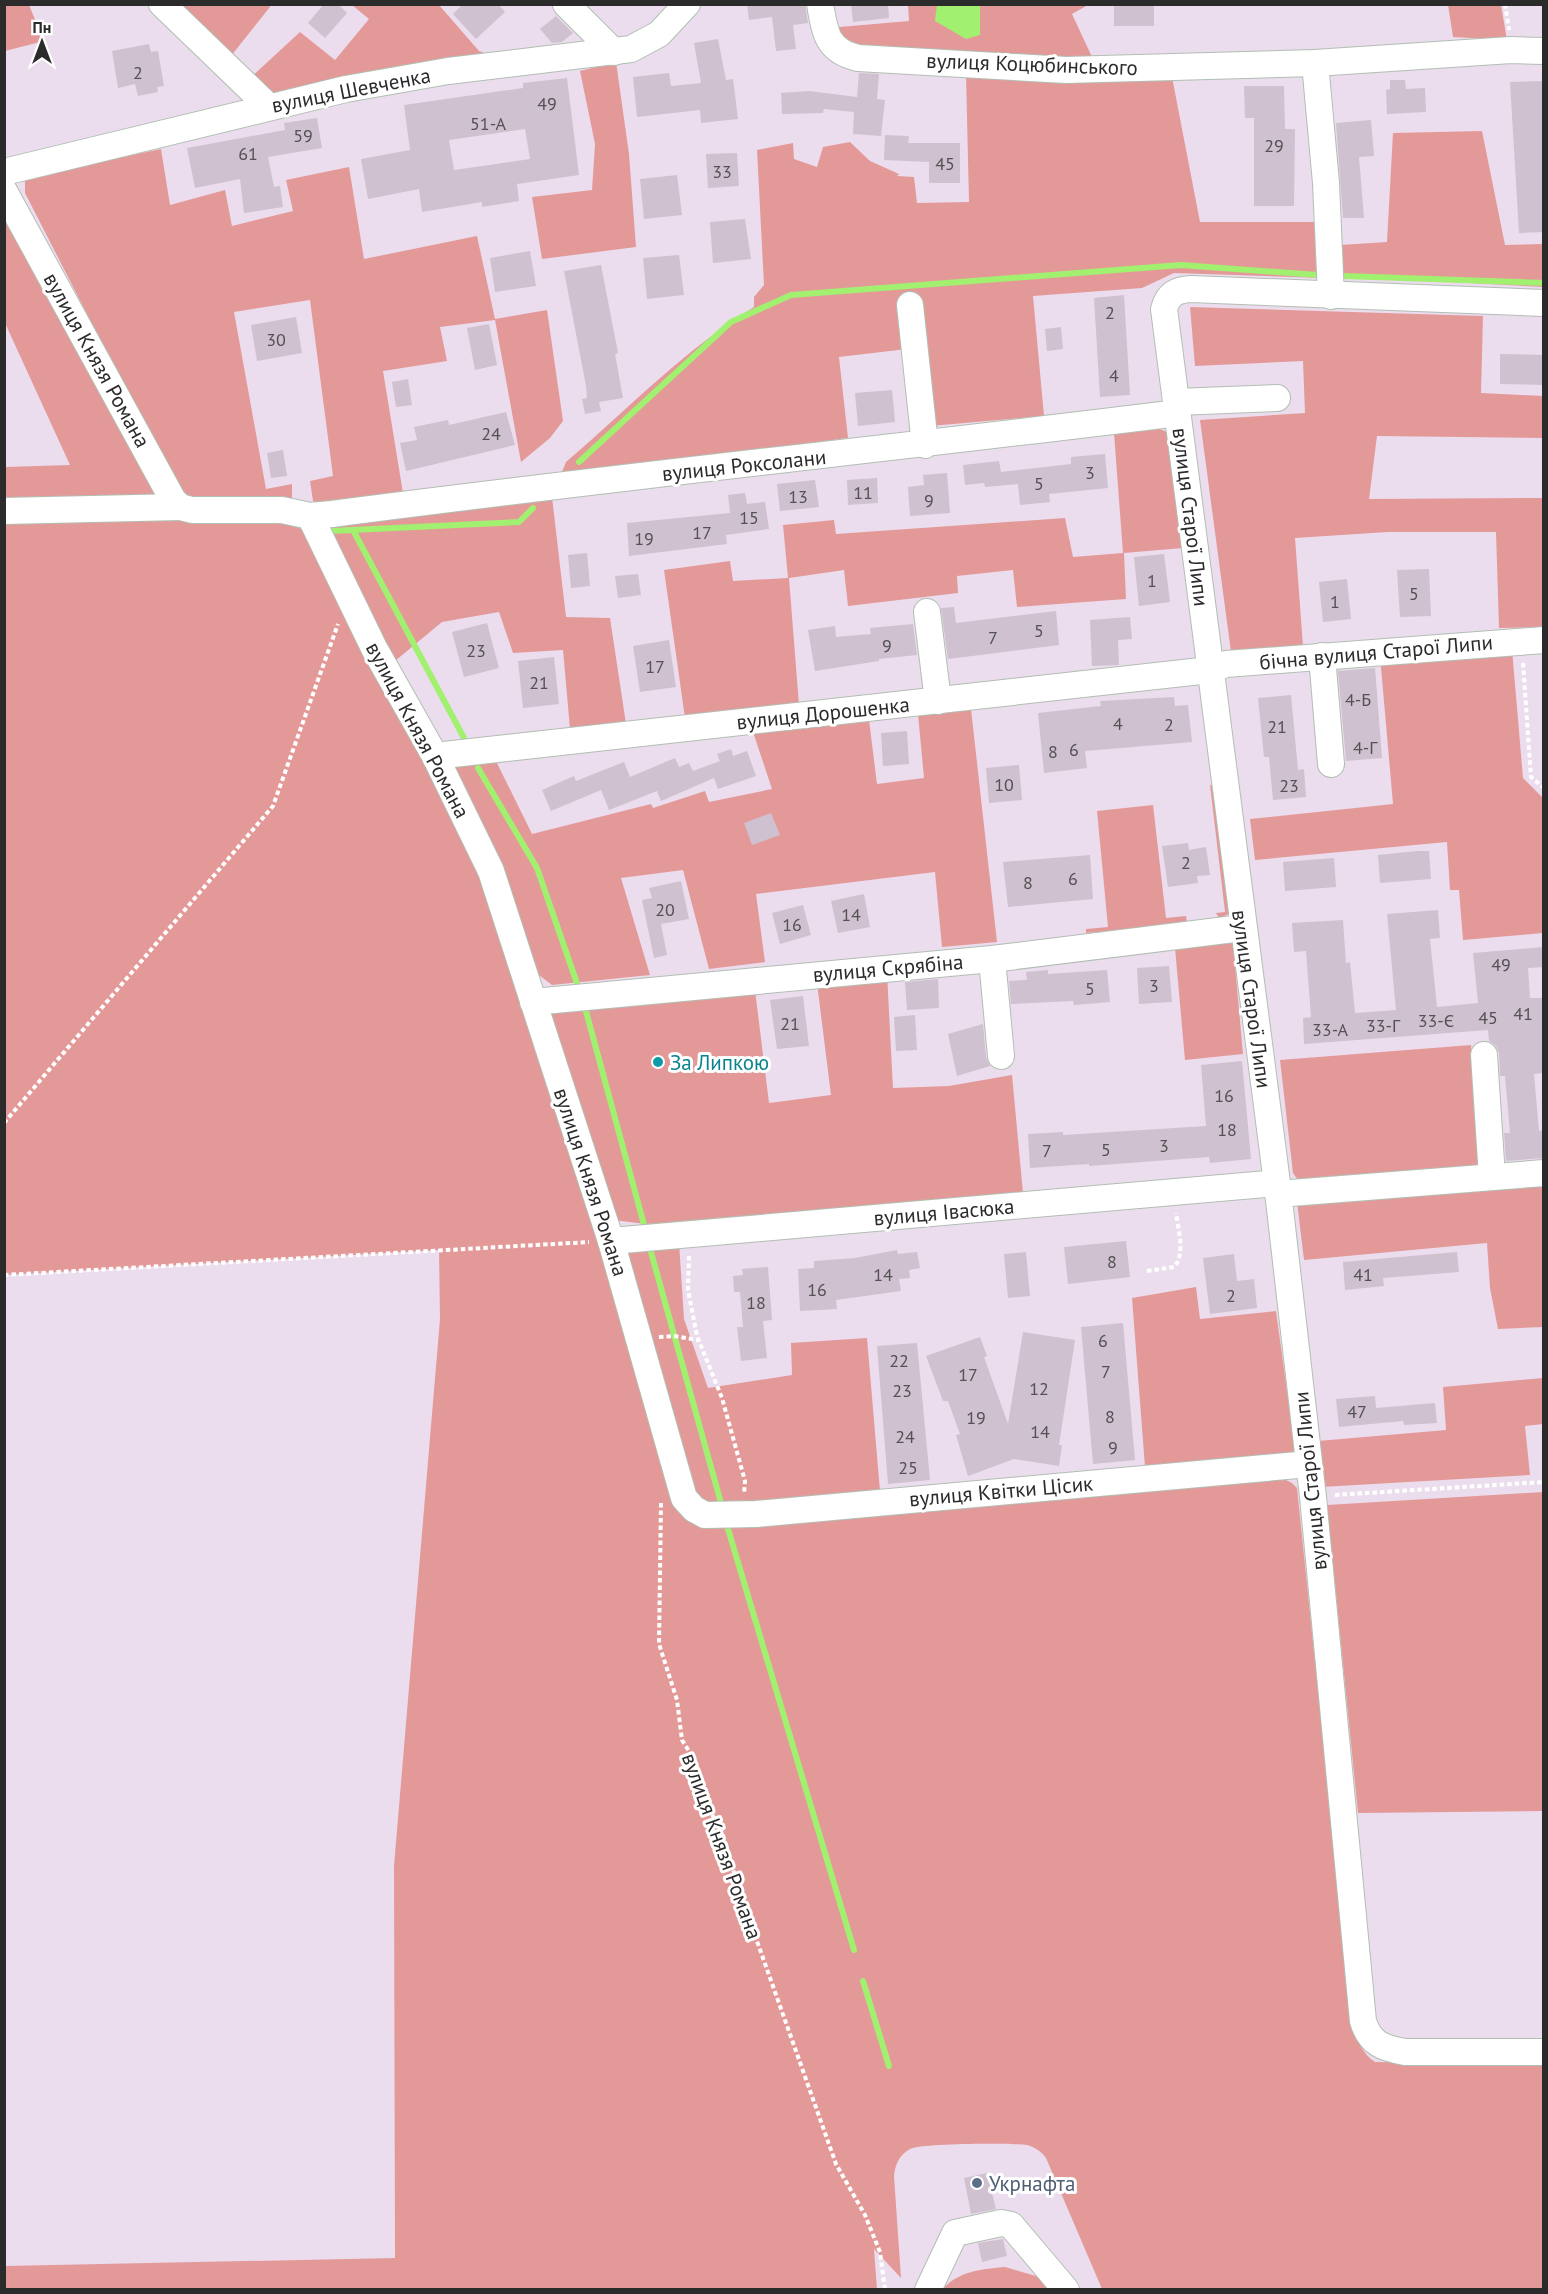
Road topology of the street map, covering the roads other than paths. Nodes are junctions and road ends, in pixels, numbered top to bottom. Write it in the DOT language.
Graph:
graph roads {
  1 [pos="162,4"];
  2 [pos="566,4"];
  3 [pos="687,4"];
  4 [pos="820,4"];
  5 [pos="1544,51"];
  6 [pos="614,52"];
  7 [pos="1316,63"];
  8 [pos="268,106"];
  9 [pos="4,172"];
  10 [pos="4,191"];
  11 [pos="1331,296"];
  12 [pos="1544,303"];
  13 [pos="910,305"];
  14 [pos="1277,398"];
  15 [pos="1177,407"];
  16 [pos="925,445"];
  17 [pos="180,507"];
  18 [pos="4,511"];
  19 [pos="310,516"];
  20 [pos="927,612"];
  21 [pos="1532,640"];
  22 [pos="1322,656"];
  23 [pos="1210,670"];
  24 [pos="938,701"];
  25 [pos="435,756"];
  26 [pos="1331,764"];
  27 [pos="1242,928"];
  28 [pos="992,958"];
  29 [pos="533,1002"];
  30 [pos="1484,1055"];
  31 [pos="1001,1056"];
  32 [pos="1544,1173"];
  33 [pos="1492,1177"];
  34 [pos="1278,1188"];
  35 [pos="634,1239"];
  36 [pos="1309,1464"];
  37 [pos="694,1509"];
  38 [pos="1544,2052"];
  39 [pos="928,2289"];
  40 [pos="1066,2289"];
  1 -- 8 [label="street"];
  2 -- 6 [label="street"];
  3 -- 6 [label="street, вулиця Шевченка"];
  4 -- 7 [label="street, вулиця Коцюбинського"];
  5 -- 7 [label="street, вулиця Коцюбинського"];
  6 -- 8 [label="street, вулиця Шевченка"];
  7 -- 11 [label="street"];
  8 -- 9 [label="street, вулиця Шевченка"];
  10 -- 17 [label="street, вулиця Князя Романа"];
  11 -- 12 [label="street, вулиця Старої Липи"];
  11 -- 15 [label="street, вулиця Старої Липи"];
  13 -- 16 [label="street"];
  14 -- 15 [label="street, вулиця Роксолани"];
  15 -- 16 [label="street, вулиця Роксолани"];
  15 -- 23 [label="street, вулиця Старої Липи"];
  16 -- 19 [label="street, вулиця Роксолани"];
  17 -- 18 [label="street"];
  17 -- 19 [label="street"];
  19 -- 25 [label="street, вулиця Князя Романа"];
  20 -- 24 [label="street"];
  21 -- 22 [label="street, бічна вулиця Старої Липи"];
  22 -- 23 [label="street, бічна вулиця Старої Липи"];
  22 -- 26 [label="street"];
  23 -- 24 [label="street, вулиця Дорошенка"];
  23 -- 27 [label="street, вулиця Старої Липи"];
  24 -- 25 [label="street, вулиця Дорошенка"];
  25 -- 29 [label="street, вулиця Князя Романа"];
  27 -- 28 [label="street, вулиця Скрябіна"];
  27 -- 34 [label="street, вулиця Старої Липи"];
  28 -- 29 [label="street, вулиця Скрябіна"];
  28 -- 31 [label="street"];
  29 -- 35 [label="street, вулиця Князя Романа"];
  30 -- 33 [label="street"];
  32 -- 33 [label="street, вулиця Івасюка"];
  33 -- 34 [label="street, вулиця Івасюка"];
  34 -- 35 [label="street, вулиця Івасюка"];
  34 -- 36 [label="street, вулиця Старої Липи"];
  35 -- 37 [label="street, вулиця Князя Романа"];
  36 -- 37 [label="street, вулиця Квітки Цісик"];
  36 -- 38 [label="street, вулиця Старої Липи"];
  39 -- 40 [label="street"];
}
